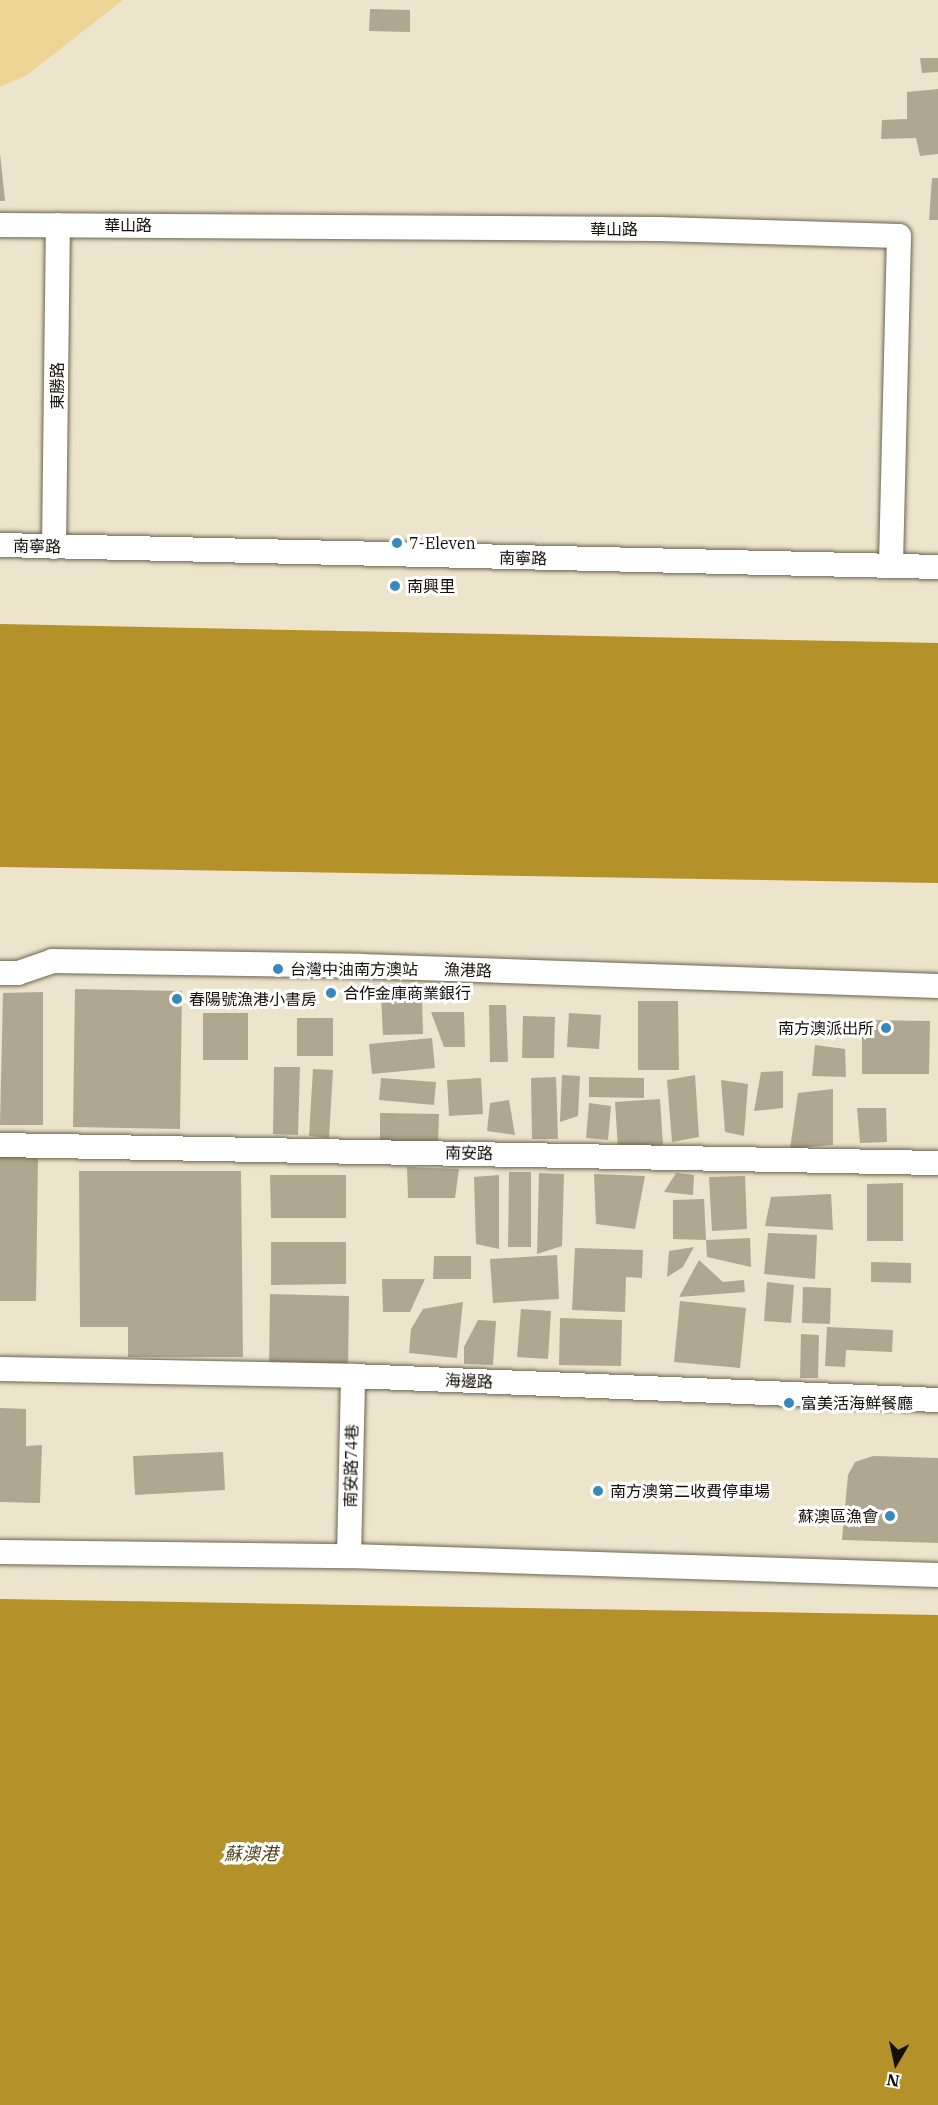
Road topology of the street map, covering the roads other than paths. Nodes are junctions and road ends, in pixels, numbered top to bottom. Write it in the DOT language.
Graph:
graph roads {
  1 [pos="0,225"];
  2 [pos="58,225"];
  3 [pos="0,545"];
  4 [pos="54,547"];
  5 [pos="891,566"];
  6 [pos="938,567"];
  7 [pos="0,973"];
  8 [pos="938,987"];
  9 [pos="0,1145"];
  10 [pos="938,1163"];
  11 [pos="0,1369"];
  12 [pos="353,1376"];
  13 [pos="938,1400"];
  14 [pos="0,1552"];
  15 [pos="350,1556"];
  16 [pos="938,1575"];
  1 -- 2 [label="street, 華山路"];
  2 -- 4 [label="street, 東勝路"];
  2 -- 5 [label="street, 華山路"];
  3 -- 4 [label="street, 南寧路"];
  4 -- 5 [label="street, 南寧路"];
  5 -- 6 [label="street, 南寧路"];
  7 -- 8 [label="street, 漁港路"];
  9 -- 10 [label="street, 南安路"];
  11 -- 12 [label="street, 海邊路"];
  12 -- 13 [label="street, 海邊路"];
  12 -- 15 [label="street, 南安路74巷"];
  14 -- 15 [label="street"];
  15 -- 16 [label="street"];
}
